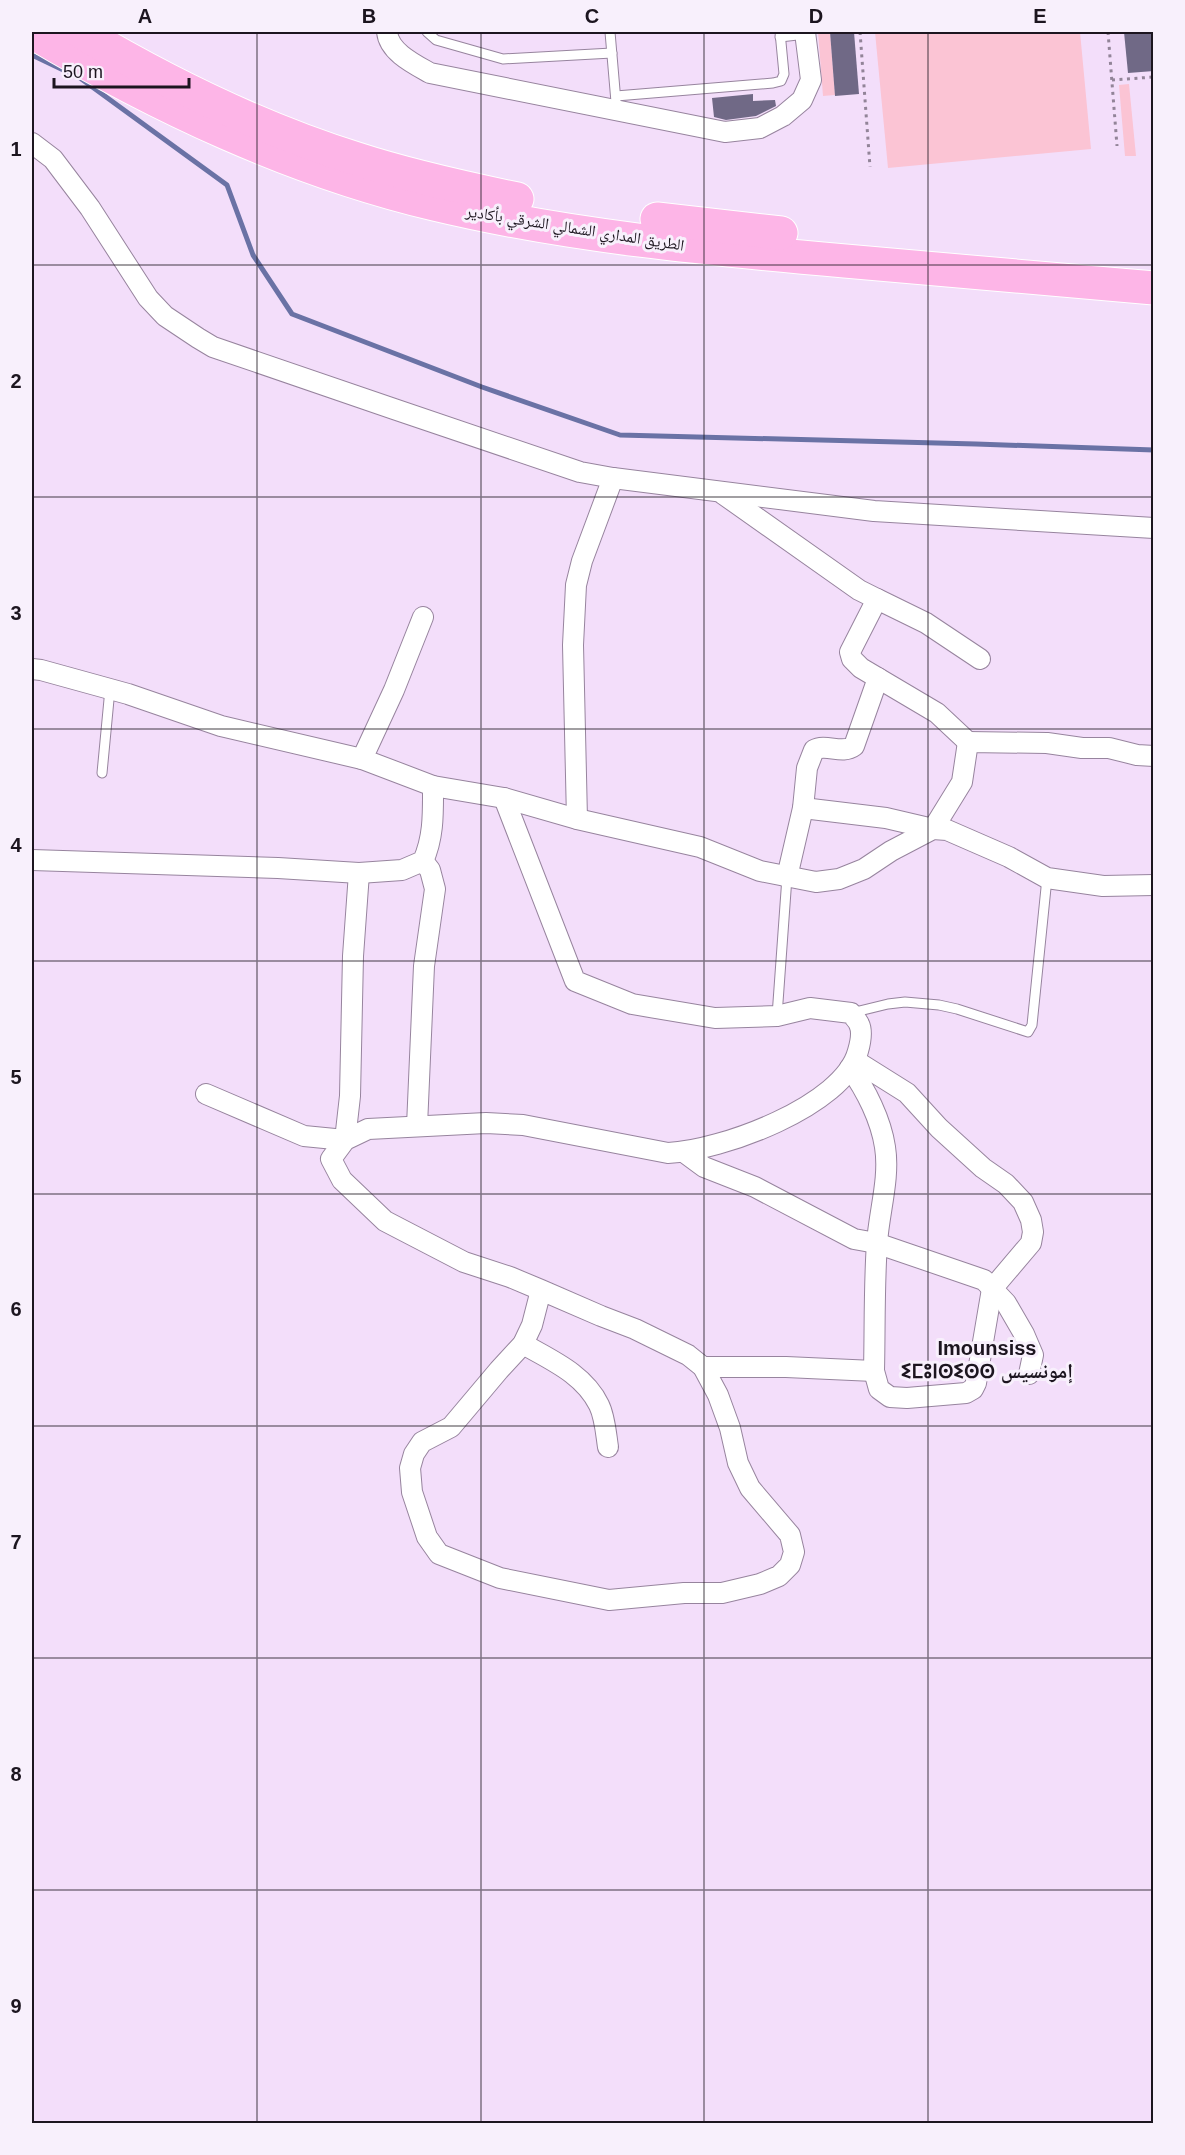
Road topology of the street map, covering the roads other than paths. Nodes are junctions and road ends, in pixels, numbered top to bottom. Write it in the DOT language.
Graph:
graph roads {
  1 [pos="32,32"];
  2 [pos="81,32"];
  3 [pos="387,32"];
  4 [pos="427,32"];
  5 [pos="610,32"];
  6 [pos="806,33"];
  7 [pos="780,34"];
  8 [pos="612,52"];
  9 [pos="617,103"];
  10 [pos="32,143"];
  11 [pos="1154,266"];
  12 [pos="1154,288"];
  13 [pos="613,478"];
  14 [pos="718,492"];
  15 [pos="1154,528"];
  16 [pos="877,599"];
  17 [pos="423,617"];
  18 [pos="980,659"];
  19 [pos="32,669"];
  20 [pos="878,678"];
  21 [pos="110,689"];
  22 [pos="968,742"];
  23 [pos="1154,756"];
  24 [pos="362,759"];
  25 [pos="102,773"];
  26 [pos="434,786"];
  27 [pos="504,798"];
  28 [pos="803,808"];
  29 [pos="577,819"];
  30 [pos="933,829"];
  31 [pos="32,860"];
  32 [pos="423,861"];
  33 [pos="359,873"];
  34 [pos="788,877"];
  35 [pos="1047,878"];
  36 [pos="1154,885"];
  37 [pos="851,1013"];
  38 [pos="777,1016"];
  39 [pos="853,1065"];
  40 [pos="206,1094"];
  41 [pos="417,1126"];
  42 [pos="345,1140"];
  43 [pos="685,1153"];
  44 [pos="876,1243"];
  45 [pos="992,1289"];
  46 [pos="541,1290"];
  47 [pos="523,1344"];
  48 [pos="703,1367"];
  49 [pos="874,1371"];
  50 [pos="1029,1374"];
  51 [pos="608,1447"];
  1 -- 12 [label="highway, الطريق المداري الشمالي الشرقي بأكادير"];
  2 -- 11 [label="highway, الطريق المداري الشمالي الشرقي بأكادير"];
  3 -- 9 [label="street"];
  4 -- 8 [label="lane"];
  5 -- 8 [label="lane"];
  6 -- 7 [label="lane"];
  6 -- 9 [label="street"];
  7 -- 9 [label="lane"];
  8 -- 9 [label="lane"];
  10 -- 13 [label="street"];
  13 -- 14 [label="street"];
  13 -- 29 [label="street"];
  14 -- 15 [label="street"];
  14 -- 16 [label="street"];
  16 -- 18 [label="street"];
  16 -- 20 [label="street"];
  17 -- 24 [label="street"];
  19 -- 21 [label="street"];
  20 -- 22 [label="street"];
  20 -- 28 [label="street"];
  21 -- 24 [label="street"];
  21 -- 25 [label="lane"];
  22 -- 23 [label="street"];
  22 -- 30 [label="street"];
  24 -- 26 [label="street"];
  26 -- 27 [label="street"];
  26 -- 32 [label="street"];
  27 -- 29 [label="street"];
  27 -- 38 [label="street"];
  28 -- 30 [label="street"];
  28 -- 34 [label="street"];
  29 -- 34 [label="street"];
  30 -- 34 [label="street"];
  30 -- 35 [label="street"];
  31 -- 33 [label="street"];
  32 -- 33 [label="street"];
  32 -- 41 [label="street"];
  33 -- 42 [label="street"];
  34 -- 38 [label="lane"];
  35 -- 36 [label="street"];
  35 -- 37 [label="lane"];
  37 -- 38 [label="street"];
  37 -- 39 [label="street"];
  39 -- 43 [label="street"];
  39 -- 44 [label="street"];
  39 -- 45 [label="street"];
  40 -- 42 [label="street"];
  41 -- 42 [label="street"];
  41 -- 43 [label="street"];
  42 -- 46 [label="street"];
  43 -- 44 [label="street"];
  44 -- 45 [label="street"];
  44 -- 49 [label="street"];
  45 -- 49 [label="street"];
  45 -- 50 [label="street"];
  46 -- 47 [label="street"];
  46 -- 48 [label="street"];
  47 -- 48 [label="street"];
  47 -- 51 [label="street"];
  48 -- 49 [label="street"];
}
